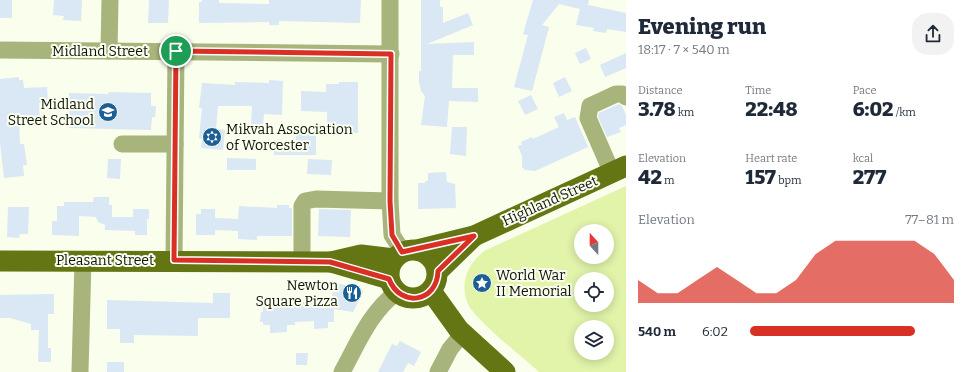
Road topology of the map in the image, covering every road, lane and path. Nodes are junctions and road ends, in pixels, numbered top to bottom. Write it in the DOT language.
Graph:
graph roads {
  1 [pos="110,0"];
  2 [pos="390,0"];
  3 [pos="0,50"];
  4 [pos="109,50"];
  5 [pos="176,51"];
  6 [pos="391,54"];
  7 [pos="626,97"];
  8 [pos="122,144"];
  9 [pos="175,144"];
  10 [pos="619,169"];
  11 [pos="390,201"];
  12 [pos="474,236"];
  13 [pos="404,253"];
  14 [pos="83,260"];
  15 [pos="174,260"];
  16 [pos="0,261"];
  17 [pos="302,262"];
  18 [pos="330,262"];
  19 [pos="438,271"];
  20 [pos="393,285"];
  21 [pos="430,291"];
  22 [pos="463,334"];
  23 [pos="80,372"];
  24 [pos="342,372"];
  25 [pos="438,372"];
  26 [pos="504,372"];
  1 -- 4 [label="street"];
  2 -- 6 [label="street"];
  3 -- 4 [label="street, Midland Street"];
  4 -- 5 [label="street, Midland Street"];
  5 -- 6 [label="street, Midland Street"];
  5 -- 9 [label="street"];
  6 -- 11 [label="street"];
  7 -- 10 [label="street"];
  8 -- 9 [label="street"];
  9 -- 15 [label="street"];
  10 -- 12 [label="main road, Highland Street"];
  11 -- 13 [label="street"];
  11 -- 17 [label="street"];
  12 -- 13 [label="main road, Highland Street"];
  12 -- 19 [label="main road, Highland Street"];
  13 -- 18 [label="main road, Pleasant Street"];
  13 -- 19 [label="main road"];
  13 -- 20 [label="main road"];
  14 -- 15 [label="main road, Pleasant Street"];
  14 -- 16 [label="main road, Pleasant Street"];
  14 -- 23 [label="street"];
  15 -- 17 [label="main road, Pleasant Street"];
  17 -- 18 [label="main road, Pleasant Street"];
  18 -- 20 [label="main road, Pleasant Street"];
  19 -- 21 [label="main road"];
  20 -- 21 [label="main road"];
  20 -- 24 [label="street"];
  21 -- 22 [label="main road"];
  22 -- 25 [label="street"];
  22 -- 26 [label="main road"];
}
